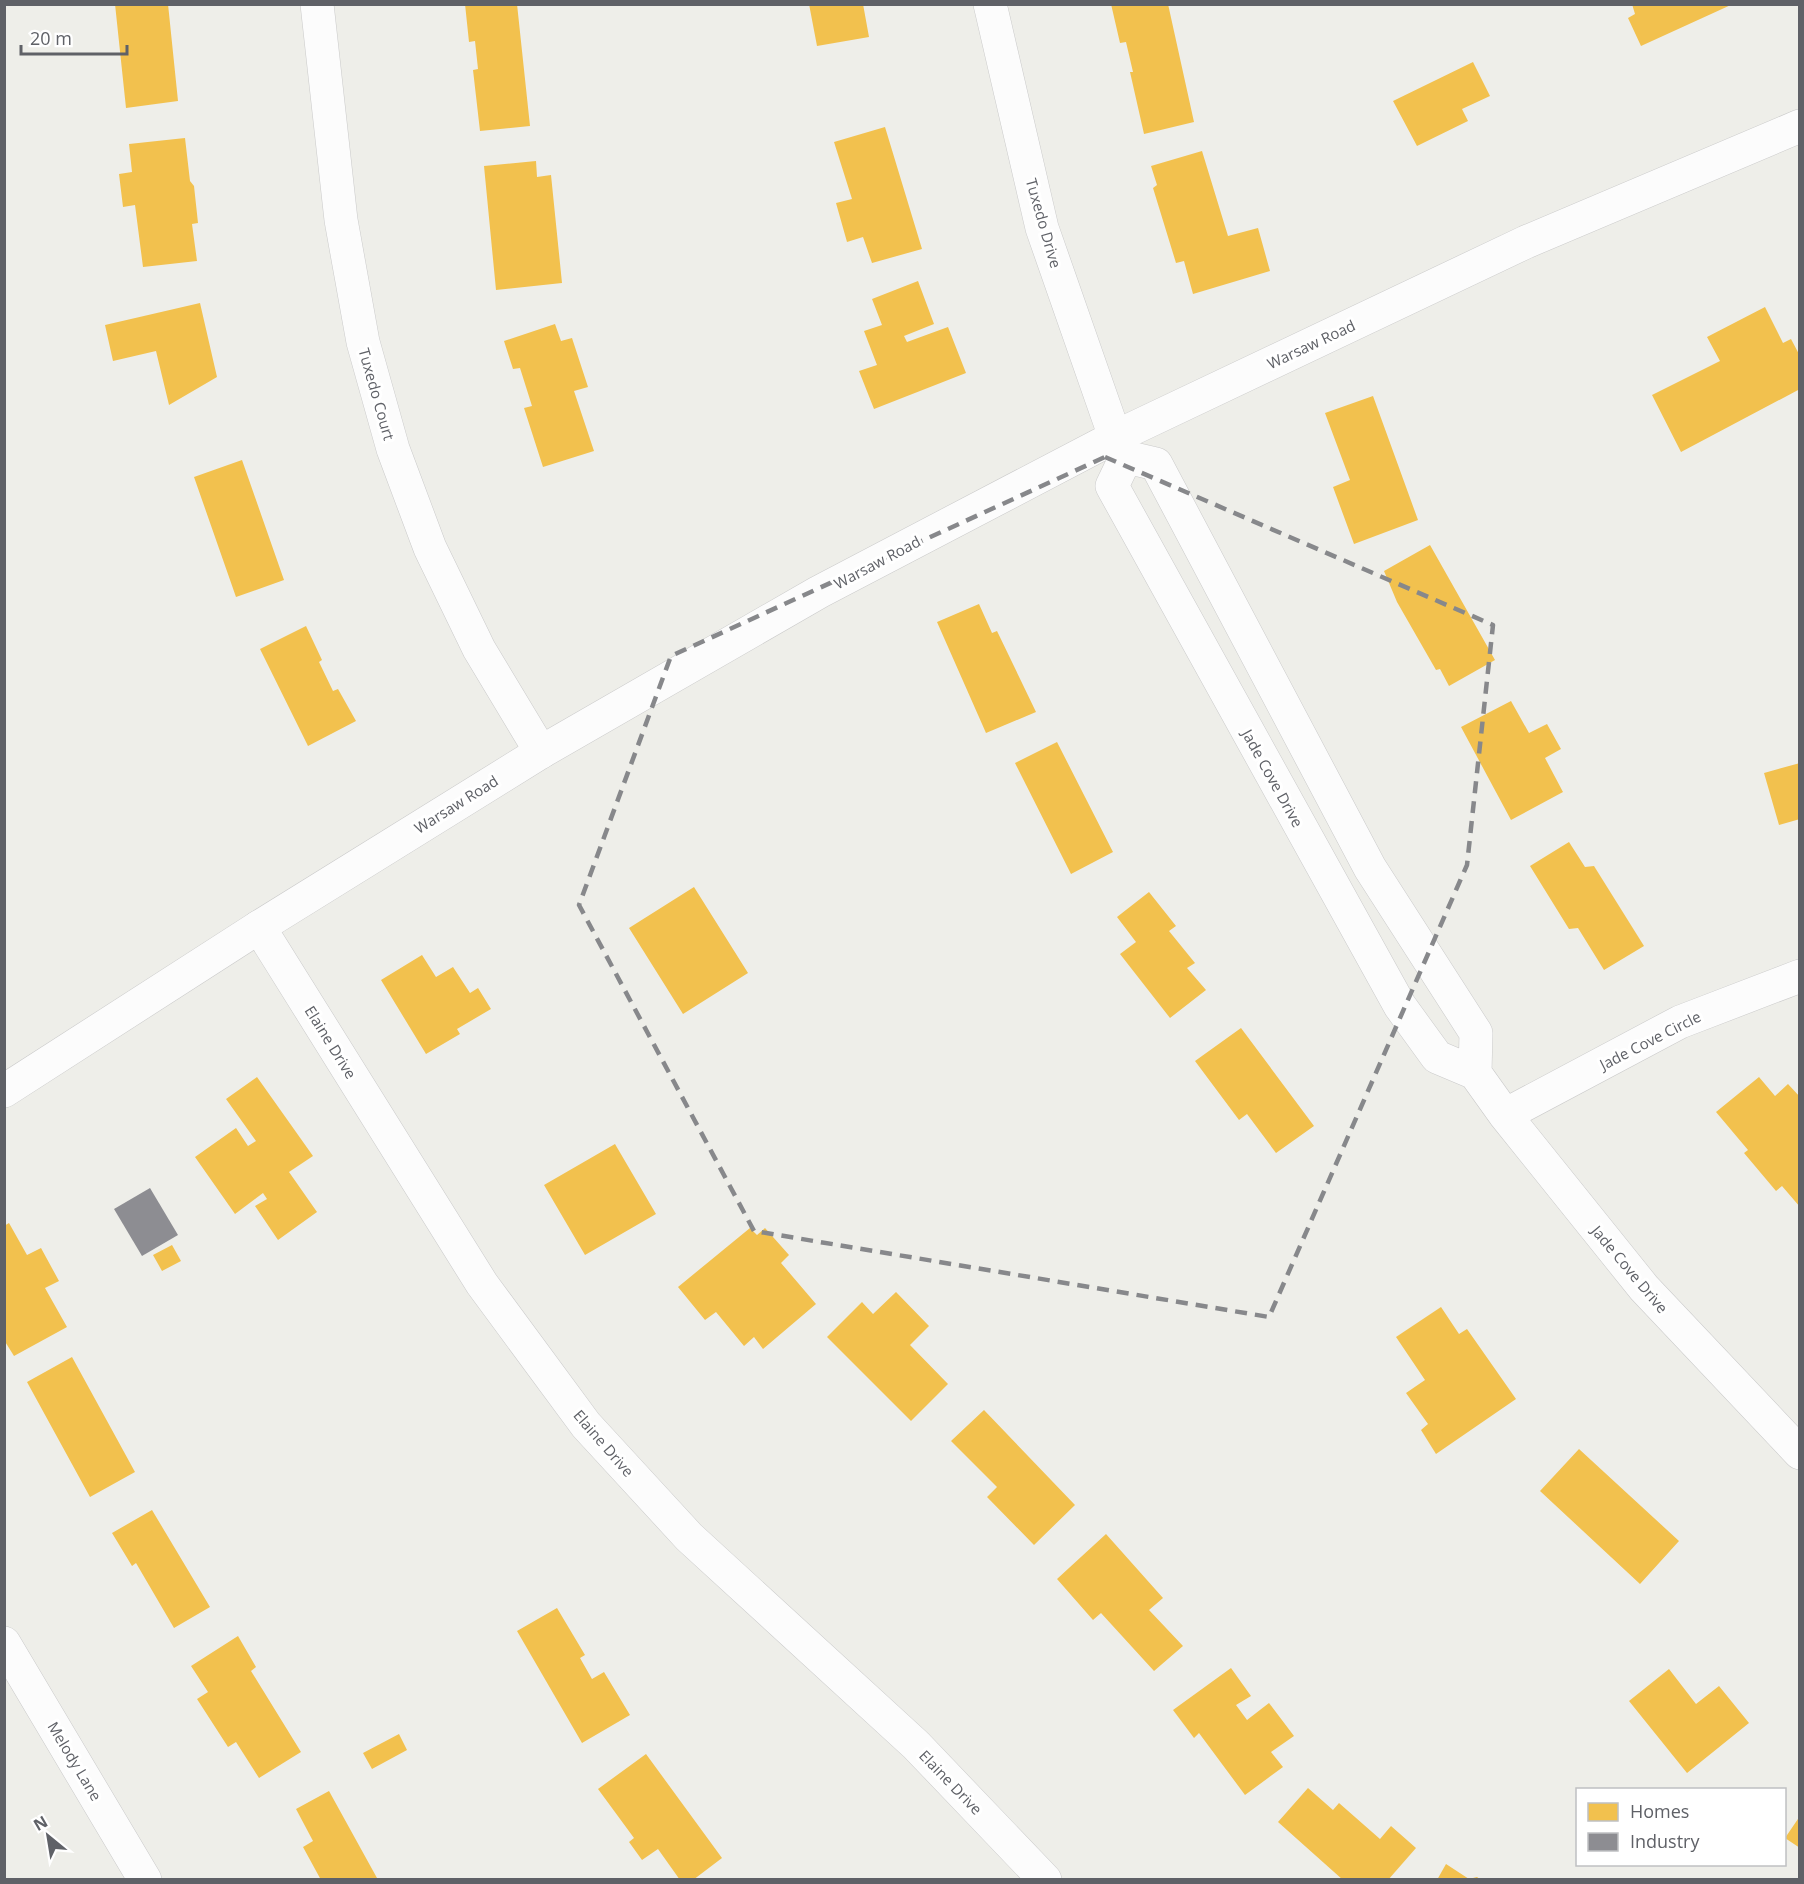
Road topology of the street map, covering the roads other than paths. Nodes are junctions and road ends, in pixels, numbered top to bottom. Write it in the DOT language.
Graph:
graph roads {
  1 [pos="317,4"];
  2 [pos="990,4"];
  3 [pos="1800,126"];
  4 [pos="1120,447"];
  5 [pos="541,752"];
  6 [pos="1319,772"];
  7 [pos="1281,792"];
  8 [pos="1391,901"];
  9 [pos="1354,922"];
  10 [pos="259,927"];
  11 [pos="1800,976"];
  12 [pos="1475,1073"];
  13 [pos="4,1092"];
  14 [pos="1505,1115"];
  15 [pos="1800,1452"];
  16 [pos="4,1643"];
  17 [pos="145,1880"];
  18 [pos="1045,1880"];
  1 -- 5 [label="street, Tuxedo Court"];
  2 -- 4 [label="street, Tuxedo Drive"];
  3 -- 4 [label="street, Warsaw Road"];
  4 -- 5 [label="street, Warsaw Road"];
  4 -- 6 [label="street"];
  4 -- 7 [label="street, Jade Cove Drive"];
  5 -- 10 [label="street, Warsaw Road"];
  6 -- 7 [label="street"];
  6 -- 8 [label="street"];
  7 -- 9 [label="street, Jade Cove Drive"];
  8 -- 9 [label="street"];
  8 -- 12 [label="street"];
  9 -- 12 [label="street, Jade Cove Drive"];
  10 -- 13 [label="street, Warsaw Road"];
  10 -- 18 [label="street, Elaine Drive"];
  11 -- 14 [label="street, Jade Cove Circle"];
  12 -- 14 [label="street, Jade Cove Drive"];
  14 -- 15 [label="street, Jade Cove Drive"];
  16 -- 17 [label="street, Melody Lane"];
}
